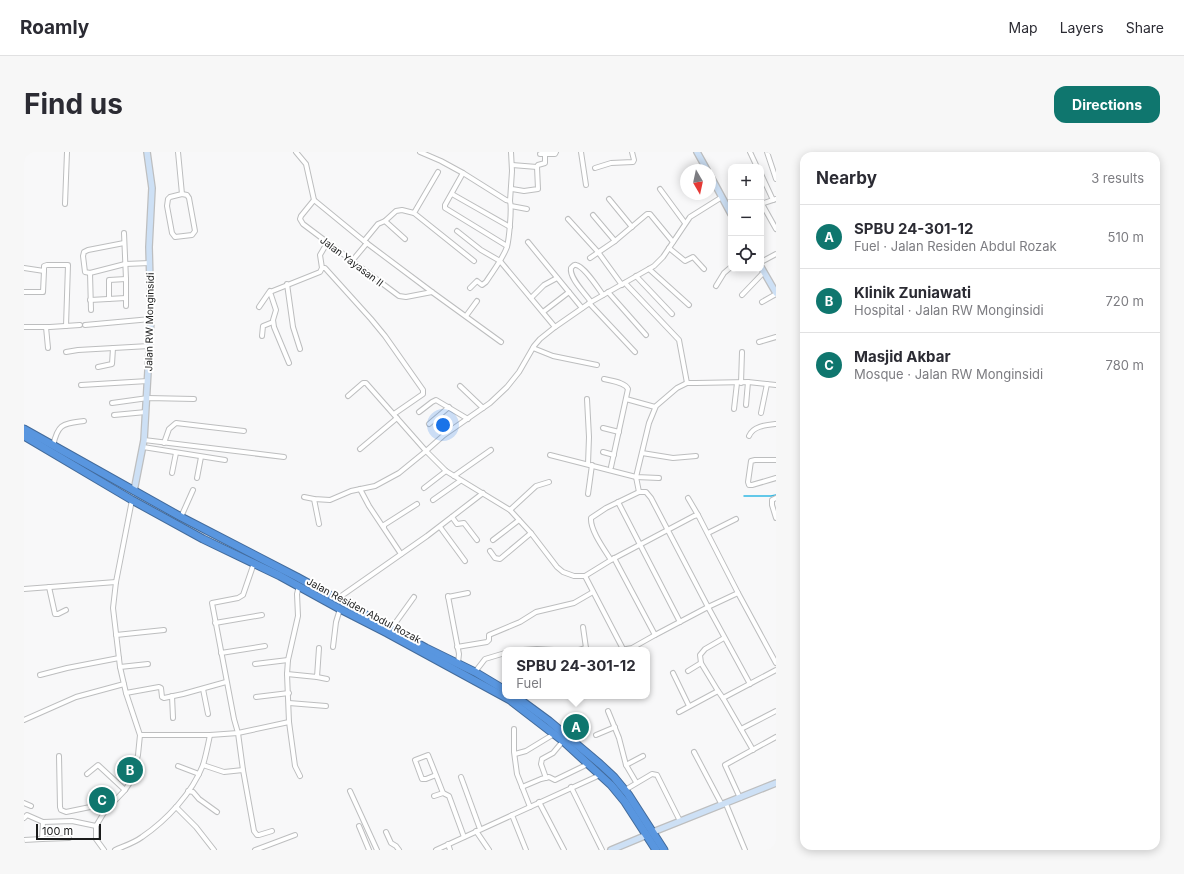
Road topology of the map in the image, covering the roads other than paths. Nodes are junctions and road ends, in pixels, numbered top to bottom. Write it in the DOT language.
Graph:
graph roads {
  1 [pos="67,152"];
  2 [pos="147,152"];
  3 [pos="178,152"];
  4 [pos="296,152"];
  5 [pos="420,152"];
  6 [pos="511,152"];
  7 [pos="556,152"];
  8 [pos="581,152"];
  9 [pos="632,152"];
  10 [pos="697,152"];
  11 [pos="750,152"];
  12 [pos="767,152"];
  13 [pos="540,154"];
  14 [pos="545,154"];
  15 [pos="704,164"];
  16 [pos="756,164"];
  17 [pos="512,165"];
  18 [pos="536,167"];
  19 [pos="595,168"];
  20 [pos="438,172"];
  21 [pos="464,173"];
  22 [pos="776,179"];
  23 [pos="764,180"];
  24 [pos="586,185"];
  25 [pos="716,186"];
  26 [pos="512,189"];
  27 [pos="660,189"];
  28 [pos="182,194"];
  29 [pos="452,194"];
  30 [pos="722,197"];
  31 [pos="609,199"];
  32 [pos="314,200"];
  33 [pos="775,200"];
  34 [pos="510,201"];
  35 [pos="764,203"];
  36 [pos="65,204"];
  37 [pos="511,206"];
  38 [pos="728,208"];
  39 [pos="528,209"];
  40 [pos="764,209"];
  41 [pos="414,213"];
  42 [pos="593,215"];
  43 [pos="568,219"];
  44 [pos="385,221"];
  45 [pos="685,223"];
  46 [pos="510,227"];
  47 [pos="632,227"];
  48 [pos="776,229"];
  49 [pos="457,231"];
  50 [pos="124,233"];
  51 [pos="405,239"];
  52 [pos="366,242"];
  53 [pos="528,242"];
  54 [pos="615,242"];
  55 [pos="673,242"];
  56 [pos="124,243"];
  57 [pos="327,243"];
  58 [pos="507,246"];
  59 [pos="669,248"];
  60 [pos="598,252"];
  61 [pos="776,254"];
  62 [pos="590,258"];
  63 [pos="764,260"];
  64 [pos="352,261"];
  65 [pos="474,261"];
  66 [pos="500,261"];
  67 [pos="150,263"];
  68 [pos="125,264"];
  69 [pos="24,268"];
  70 [pos="322,268"];
  71 [pos="704,268"];
  72 [pos="649,269"];
  73 [pos="728,270"];
  74 [pos="44,271"];
  75 [pos="760,272"];
  76 [pos="764,272"];
  77 [pos="90,273"];
  78 [pos="636,276"];
  79 [pos="557,278"];
  80 [pos="126,279"];
  81 [pos="287,284"];
  82 [pos="624,284"];
  83 [pos="774,285"];
  84 [pos="716,286"];
  85 [pos="470,288"];
  86 [pos="270,291"];
  87 [pos="24,292"];
  88 [pos="432,292"];
  89 [pos="569,292"];
  90 [pos="608,292"];
  91 [pos="776,293"];
  92 [pos="603,295"];
  93 [pos="742,295"];
  94 [pos="126,298"];
  95 [pos="531,298"];
  96 [pos="109,299"];
  97 [pos="90,300"];
  98 [pos="477,301"];
  99 [pos="590,302"];
  100 [pos="762,302"];
  101 [pos="689,305"];
  102 [pos="126,306"];
  103 [pos="259,307"];
  104 [pos="582,308"];
  105 [pos="91,310"];
  106 [pos="543,312"];
  107 [pos="672,314"];
  108 [pos="466,316"];
  109 [pos="151,319"];
  110 [pos="273,322"];
  111 [pos="66,326"];
  112 [pos="24,327"];
  113 [pos="46,327"];
  114 [pos="555,327"];
  115 [pos="646,335"];
  116 [pos="262,336"];
  117 [pos="776,337"];
  118 [pos="501,342"];
  119 [pos="759,342"];
  120 [pos="149,346"];
  121 [pos="48,348"];
  122 [pos="113,348"];
  123 [pos="300,348"];
  124 [pos="533,348"];
  125 [pos="66,352"];
  126 [pos="635,352"];
  127 [pos="742,352"];
  128 [pos="289,363"];
  129 [pos="597,366"];
  130 [pos="98,367"];
  131 [pos="604,380"];
  132 [pos="148,381"];
  133 [pos="748,382"];
  134 [pos="687,383"];
  135 [pos="739,383"];
  136 [pos="767,384"];
  137 [pos="82,385"];
  138 [pos="776,385"];
  139 [pos="460,386"];
  140 [pos="348,396"];
  141 [pos="149,398"];
  142 [pos="194,399"];
  143 [pos="587,399"];
  144 [pos="626,399"];
  145 [pos="112,403"];
  146 [pos="746,405"];
  147 [pos="656,406"];
  148 [pos="449,407"];
  149 [pos="483,408"];
  150 [pos="734,409"];
  151 [pos="146,412"];
  152 [pos="419,412"];
  153 [pos="762,413"];
  154 [pos="114,414"];
  155 [pos="395,416"];
  156 [pos="468,419"];
  157 [pos="84,422"];
  158 [pos="429,424"];
  159 [pos="776,424"];
  160 [pos="603,428"];
  161 [pos="24,429"];
  162 [pos="244,431"];
  163 [pos="619,432"];
  164 [pos="24,436"];
  165 [pos="749,436"];
  166 [pos="144,440"];
  167 [pos="164,443"];
  168 [pos="53,446"];
  169 [pos="143,447"];
  170 [pos="360,449"];
  171 [pos="491,450"];
  172 [pos="426,451"];
  173 [pos="603,452"];
  174 [pos="176,453"];
  175 [pos="642,453"];
  176 [pos="550,455"];
  177 [pos="614,455"];
  178 [pos="201,456"];
  179 [pos="696,456"];
  180 [pos="284,457"];
  181 [pos="225,460"];
  182 [pos="776,460"];
  183 [pos="590,465"];
  184 [pos="611,467"];
  185 [pos="446,471"];
  186 [pos="172,473"];
  187 [pos="454,476"];
  188 [pos="636,477"];
  189 [pos="197,478"];
  190 [pos="659,478"];
  191 [pos="776,478"];
  192 [pos="460,481"];
  193 [pos="549,482"];
  194 [pos="424,488"];
  195 [pos="360,489"];
  196 [pos="193,490"];
  197 [pos="134,491"];
  198 [pos="639,492"];
  199 [pos="483,493"];
  200 [pos="588,494"];
  201 [pos="304,497"];
  202 [pos="688,498"];
  203 [pos="776,498"];
  204 [pos="314,499"];
  205 [pos="132,500"];
  206 [pos="433,500"];
  207 [pos="618,502"];
  208 [pos="417,504"];
  209 [pos="510,510"];
  210 [pos="698,515"];
  211 [pos="181,517"];
  212 [pos="452,517"];
  213 [pos="776,518"];
  214 [pos="519,520"];
  215 [pos="736,520"];
  216 [pos="319,524"];
  217 [pos="440,527"];
  218 [pos="384,528"];
  219 [pos="668,531"];
  220 [pos="531,533"];
  221 [pos="708,533"];
  222 [pos="477,540"];
  223 [pos="493,540"];
  224 [pos="641,545"];
  225 [pos="490,551"];
  226 [pos="401,554"];
  227 [pos="613,559"];
  228 [pos="466,561"];
  229 [pos="254,564"];
  230 [pos="585,576"];
  231 [pos="116,582"];
  232 [pos="299,586"];
  233 [pos="49,587"];
  234 [pos="24,589"];
  235 [pos="593,592"];
  236 [pos="468,593"];
  237 [pos="738,594"];
  238 [pos="414,597"];
  239 [pos="337,598"];
  240 [pos="708,607"];
  241 [pos="340,609"];
  242 [pos="66,610"];
  243 [pos="262,615"];
  244 [pos="680,622"];
  245 [pos="215,623"];
  246 [pos="583,627"];
  247 [pos="164,630"];
  248 [pos="390,631"];
  249 [pos="116,635"];
  250 [pos="654,635"];
  251 [pos="724,638"];
  252 [pos="265,646"];
  253 [pos="333,647"];
  254 [pos="457,647"];
  255 [pos="587,647"];
  256 [pos="621,647"];
  257 [pos="634,647"];
  258 [pos="319,648"];
  259 [pos="221,653"];
  260 [pos="502,654"];
  261 [pos="119,658"];
  262 [pos="288,660"];
  263 [pos="458,663"];
  264 [pos="702,663"];
  265 [pos="776,663"];
  266 [pos="148,664"];
  267 [pos="255,664"];
  268 [pos="120,667"];
  269 [pos="776,670"];
  270 [pos="688,671"];
  271 [pos="475,672"];
  272 [pos="673,673"];
  273 [pos="287,674"];
  274 [pos="40,675"];
  275 [pos="317,677"];
  276 [pos="327,679"];
  277 [pos="226,682"];
  278 [pos="124,684"];
  279 [pos="750,684"];
  280 [pos="502,688"];
  281 [pos="203,689"];
  282 [pos="718,691"];
  283 [pos="126,693"];
  284 [pos="289,693"];
  285 [pos="502,695"];
  286 [pos="172,696"];
  287 [pos="256,697"];
  288 [pos="723,698"];
  289 [pos="508,699"];
  290 [pos="519,699"];
  291 [pos="289,703"];
  292 [pos="326,706"];
  293 [pos="688,706"];
  294 [pos="608,711"];
  295 [pos="776,711"];
  296 [pos="678,712"];
  297 [pos="208,714"];
  298 [pos="173,718"];
  299 [pos="24,720"];
  300 [pos="289,722"];
  301 [pos="615,727"];
  302 [pos="514,729"];
  303 [pos="741,729"];
  304 [pos="238,733"];
  305 [pos="554,734"];
  306 [pos="140,735"];
  307 [pos="210,735"];
  308 [pos="596,735"];
  309 [pos="776,737"];
  310 [pos="563,741"];
  311 [pos="753,750"];
  312 [pos="694,752"];
  313 [pos="515,754"];
  314 [pos="59,756"];
  315 [pos="643,756"];
  316 [pos="588,764"];
  317 [pos="203,765"];
  318 [pos="626,765"];
  319 [pos="178,766"];
  320 [pos="243,770"];
  321 [pos="87,774"];
  322 [pos="199,774"];
  323 [pos="600,774"];
  324 [pos="436,775"];
  325 [pos="300,776"];
  326 [pos="461,777"];
  327 [pos="546,778"];
  328 [pos="636,782"];
  329 [pos="776,783"];
  330 [pos="522,787"];
  331 [pos="571,787"];
  332 [pos="125,790"];
  333 [pos="625,790"];
  334 [pos="188,791"];
  335 [pos="350,791"];
  336 [pos="443,794"];
  337 [pos="434,796"];
  338 [pos="740,798"];
  339 [pos="540,802"];
  340 [pos="24,803"];
  341 [pos="724,804"];
  342 [pos="31,806"];
  343 [pos="176,807"];
  344 [pos="530,807"];
  345 [pos="105,811"];
  346 [pos="216,812"];
  347 [pos="512,815"];
  348 [pos="24,818"];
  349 [pos="680,821"];
  350 [pos="43,822"];
  351 [pos="96,826"];
  352 [pos="359,826"];
  353 [pos="478,830"];
  354 [pos="272,831"];
  355 [pos="386,832"];
  356 [pos="650,834"];
  357 [pos="295,835"];
  358 [pos="464,837"];
  359 [pos="69,838"];
  360 [pos="42,839"];
  361 [pos="24,840"];
  362 [pos="448,844"];
  363 [pos="104,850"];
  364 [pos="115,850"];
  365 [pos="214,850"];
  366 [pos="255,850"];
  367 [pos="370,850"];
  368 [pos="377,850"];
  369 [pos="399,850"];
  370 [pos="436,850"];
  371 [pos="450,850"];
  372 [pos="489,850"];
  373 [pos="526,850"];
  374 [pos="564,850"];
  375 [pos="602,850"];
  376 [pos="611,850"];
  377 [pos="656,850"];
  378 [pos="664,850"];
  379 [pos="745,850"];
  1 -- 36 [label="street"];
  2 -- 67 [label="street, Jalan RW Monginsidi"];
  3 -- 28 [label="street"];
  4 -- 32 [label="street"];
  5 -- 21 [label="street"];
  6 -- 17 [label="street"];
  7 -- 14 [label="street"];
  8 -- 24 [label="street"];
  9 -- 19 [label="street"];
  10 -- 15 [label="street"];
  11 -- 16 [label="street"];
  12 -- 22 [label="street"];
  13 -- 14 [label="street"];
  14 -- 18 [label="street"];
  17 -- 18 [label="street"];
  17 -- 26 [label="street"];
  18 -- 26 [label="street"];
  20 -- 41 [label="street"];
  21 -- 29 [label="street"];
  21 -- 34 [label="street"];
  23 -- 33 [label="street"];
  25 -- 30 [label="street"];
  26 -- 34 [label="street"];
  27 -- 45 [label="street"];
  28 -- 28 [label="street"];
  29 -- 46 [label="street"];
  29 -- 58 [label="street"];
  30 -- 38 [label="street"];
  30 -- 45 [label="street"];
  31 -- 47 [label="street"];
  32 -- 52 [label="street"];
  32 -- 57 [label="street, Jalan Yayasan II"];
  33 -- 35 [label="street"];
  34 -- 37 [label="street"];
  37 -- 39 [label="street"];
  37 -- 46 [label="street"];
  40 -- 48 [label="street"];
  41 -- 44 [label="street"];
  41 -- 65 [label="street"];
  42 -- 54 [label="street"];
  43 -- 60 [label="street"];
  44 -- 51 [label="street"];
  44 -- 52 [label="street"];
  45 -- 55 [label="street"];
  46 -- 58 [label="street"];
  47 -- 54 [label="street"];
  47 -- 55 [label="street"];
  49 -- 66 [label="street"];
  50 -- 56 [label="street"];
  52 -- 64 [label="street"];
  52 -- 88 [label="street"];
  53 -- 79 [label="street"];
  54 -- 60 [label="street"];
  55 -- 59 [label="street"];
  56 -- 68 [label="street"];
  56 -- 77 [label="street"];
  57 -- 64 [label="street, Jalan Yayasan II"];
  57 -- 70 [label="street"];
  58 -- 66 [label="street"];
  59 -- 71 [label="street"];
  59 -- 72 [label="street"];
  60 -- 62 [label="street"];
  60 -- 82 [label="street"];
  61 -- 63 [label="street"];
  64 -- 88 [label="street, Jalan Yayasan II"];
  66 -- 85 [label="street"];
  66 -- 95 [label="street"];
  67 -- 68 [label="street"];
  67 -- 109 [label="street, Jalan RW Monginsidi"];
  68 -- 77 [label="street"];
  68 -- 80 [label="street"];
  69 -- 74 [label="street"];
  70 -- 81 [label="street"];
  70 -- 155 [label="street"];
  72 -- 78 [label="street"];
  72 -- 101 [label="street"];
  73 -- 84 [label="street"];
  74 -- 87 [label="street"];
  74 -- 111 [label="street"];
  75 -- 93 [label="street"];
  76 -- 83 [label="street"];
  77 -- 97 [label="street"];
  78 -- 82 [label="street"];
  78 -- 107 [label="street"];
  79 -- 89 [label="street"];
  79 -- 95 [label="street"];
  80 -- 94 [label="street"];
  80 -- 96 [label="street"];
  81 -- 86 [label="street"];
  81 -- 123 [label="street"];
  82 -- 90 [label="street"];
  82 -- 134 [label="street"];
  83 -- 91 [label="street"];
  86 -- 103 [label="street"];
  86 -- 110 [label="street"];
  88 -- 108 [label="street"];
  89 -- 104 [label="street"];
  89 -- 106 [label="street"];
  90 -- 92 [label="street"];
  90 -- 115 [label="street"];
  91 -- 100 [label="street"];
  92 -- 99 [label="street"];
  92 -- 99 [label="street"];
  94 -- 96 [label="street"];
  94 -- 102 [label="street"];
  95 -- 106 [label="street"];
  96 -- 97 [label="street"];
  97 -- 105 [label="street"];
  98 -- 108 [label="street"];
  99 -- 104 [label="street"];
  99 -- 126 [label="street"];
  104 -- 114 [label="street"];
  106 -- 114 [label="street"];
  108 -- 118 [label="street"];
  109 -- 111 [label="street"];
  109 -- 120 [label="street, Jalan RW Monginsidi"];
  110 -- 116 [label="street"];
  110 -- 128 [label="street"];
  111 -- 113 [label="street"];
  112 -- 113 [label="street"];
  113 -- 121 [label="street"];
  114 -- 124 [label="street"];
  117 -- 119 [label="street"];
  120 -- 122 [label="street"];
  120 -- 132 [label="street, Jalan RW Monginsidi"];
  122 -- 125 [label="street"];
  122 -- 130 [label="street"];
  124 -- 129 [label="street"];
  124 -- 149 [label="street"];
  127 -- 135 [label="street"];
  131 -- 144 [label="street"];
  132 -- 137 [label="street"];
  132 -- 141 [label="street, Jalan RW Monginsidi"];
  133 -- 135 [label="street"];
  133 -- 136 [label="street"];
  133 -- 146 [label="street"];
  134 -- 135 [label="street"];
  134 -- 147 [label="street"];
  135 -- 150 [label="street"];
  136 -- 138 [label="street"];
  136 -- 153 [label="street"];
  139 -- 149 [label="street"];
  140 -- 155 [label="street"];
  141 -- 142 [label="street"];
  141 -- 145 [label="street"];
  141 -- 151 [label="street, Jalan RW Monginsidi"];
  143 -- 183 [label="street"];
  144 -- 147 [label="street"];
  144 -- 163 [label="street"];
  147 -- 175 [label="street"];
  148 -- 152 [label="street"];
  148 -- 156 [label="street"];
  148 -- 158 [label="street"];
  149 -- 156 [label="street"];
  151 -- 154 [label="street"];
  151 -- 166 [label="street, Jalan RW Monginsidi"];
  155 -- 170 [label="street"];
  155 -- 172 [label="street"];
  156 -- 172 [label="street"];
  157 -- 168 [label="street"];
  159 -- 165 [label="street"];
  160 -- 163 [label="street"];
  161 -- 168 [label="highway, Jalan Residen Abdul Rozak"];
  162 -- 167 [label="street"];
  163 -- 177 [label="street"];
  164 -- 205 [label="highway, Jalan Residen Abdul Rozak"];
  166 -- 167 [label="street"];
  166 -- 169 [label="street, Jalan RW Monginsidi"];
  167 -- 180 [label="street"];
  168 -- 197 [label="highway, Jalan Residen Abdul Rozak"];
  169 -- 174 [label="street"];
  169 -- 197 [label="street, Jalan RW Monginsidi"];
  171 -- 187 [label="street"];
  172 -- 185 [label="street"];
  172 -- 195 [label="street"];
  173 -- 177 [label="street"];
  174 -- 178 [label="street"];
  174 -- 186 [label="street"];
  175 -- 179 [label="street"];
  175 -- 188 [label="street"];
  176 -- 183 [label="street"];
  177 -- 184 [label="street"];
  178 -- 181 [label="street"];
  178 -- 189 [label="street"];
  182 -- 191 [label="street"];
  183 -- 188 [label="street"];
  183 -- 200 [label="street"];
  185 -- 187 [label="street"];
  185 -- 194 [label="street"];
  187 -- 192 [label="street"];
  188 -- 190 [label="street"];
  188 -- 198 [label="street"];
  192 -- 199 [label="street"];
  192 -- 206 [label="street"];
  193 -- 209 [label="street"];
  195 -- 204 [label="street"];
  195 -- 218 [label="street"];
  196 -- 211 [label="street"];
  197 -- 211 [label="highway, Jalan Residen Abdul Rozak"];
  198 -- 207 [label="street"];
  198 -- 219 [label="street"];
  199 -- 209 [label="street"];
  199 -- 212 [label="street"];
  201 -- 204 [label="street"];
  202 -- 210 [label="street"];
  203 -- 213 [label="street"];
  204 -- 216 [label="street"];
  205 -- 229 [label="highway, Jalan Residen Abdul Rozak"];
  205 -- 231 [label="street"];
  207 -- 224 [label="street"];
  207 -- 227 [label="street"];
  208 -- 218 [label="street"];
  209 -- 214 [label="street"];
  210 -- 219 [label="street"];
  210 -- 221 [label="street"];
  211 -- 239 [label="highway, Jalan Residen Abdul Rozak"];
  212 -- 217 [label="street"];
  212 -- 222 [label="street"];
  214 -- 220 [label="street"];
  214 -- 223 [label="street"];
  215 -- 221 [label="street"];
  217 -- 226 [label="street"];
  217 -- 228 [label="street"];
  218 -- 226 [label="street"];
  219 -- 224 [label="street"];
  219 -- 240 [label="street"];
  220 -- 225 [label="street"];
  220 -- 230 [label="street"];
  221 -- 237 [label="street"];
  224 -- 227 [label="street"];
  224 -- 244 [label="street"];
  226 -- 239 [label="street"];
  227 -- 230 [label="street"];
  227 -- 250 [label="street"];
  229 -- 232 [label="highway, Jalan Residen Abdul Rozak"];
  229 -- 245 [label="street"];
  230 -- 235 [label="street"];
  231 -- 233 [label="street"];
  231 -- 249 [label="street"];
  232 -- 241 [label="highway, Jalan Residen Abdul Rozak"];
  232 -- 262 [label="street"];
  233 -- 234 [label="street"];
  233 -- 242 [label="street"];
  235 -- 254 [label="street"];
  235 -- 256 [label="street"];
  236 -- 254 [label="street"];
  237 -- 240 [label="street"];
  237 -- 265 [label="street"];
  238 -- 248 [label="street"];
  239 -- 248 [label="highway, Jalan Residen Abdul Rozak"];
  240 -- 244 [label="street"];
  240 -- 251 [label="street"];
  241 -- 248 [label="highway, Jalan Residen Abdul Rozak"];
  241 -- 253 [label="street"];
  243 -- 245 [label="street"];
  244 -- 250 [label="street"];
  245 -- 259 [label="street"];
  246 -- 255 [label="street"];
  247 -- 249 [label="street"];
  248 -- 263 [label="highway, Jalan Residen Abdul Rozak"];
  248 -- 285 [label="highway, Jalan Residen Abdul Rozak"];
  249 -- 261 [label="street"];
  250 -- 257 [label="street"];
  251 -- 264 [label="street"];
  251 -- 279 [label="street"];
  252 -- 259 [label="street"];
  254 -- 263 [label="street"];
  258 -- 275 [label="street"];
  259 -- 277 [label="street"];
  260 -- 271 [label="street"];
  261 -- 268 [label="street"];
  261 -- 274 [label="street"];
  262 -- 267 [label="street"];
  262 -- 273 [label="street"];
  263 -- 271 [label="highway, Jalan Residen Abdul Rozak"];
  264 -- 270 [label="street"];
  264 -- 282 [label="street"];
  266 -- 268 [label="street"];
  268 -- 278 [label="street"];
  269 -- 279 [label="street"];
  271 -- 280 [label="highway, Jalan Residen Abdul Rozak"];
  272 -- 293 [label="street"];
  273 -- 275 [label="street"];
  273 -- 284 [label="street"];
  275 -- 276 [label="street"];
  277 -- 281 [label="street"];
  277 -- 304 [label="street"];
  278 -- 283 [label="street"];
  278 -- 299 [label="street"];
  279 -- 288 [label="street"];
  281 -- 286 [label="street"];
  281 -- 297 [label="street"];
  282 -- 288 [label="street"];
  282 -- 293 [label="street"];
  283 -- 286 [label="street"];
  283 -- 306 [label="street"];
  284 -- 287 [label="street"];
  284 -- 291 [label="street"];
  286 -- 298 [label="street"];
  288 -- 303 [label="street"];
  289 -- 305 [label="highway, Jalan Residen Abdul Rozak"];
  290 -- 333 [label="highway, Jalan Residen Abdul Rozak"];
  291 -- 292 [label="street"];
  291 -- 300 [label="street"];
  293 -- 296 [label="street"];
  294 -- 301 [label="street"];
  295 -- 303 [label="street"];
  300 -- 304 [label="street"];
  300 -- 325 [label="street"];
  301 -- 308 [label="street"];
  301 -- 318 [label="street"];
  302 -- 313 [label="street"];
  303 -- 311 [label="street"];
  304 -- 307 [label="street"];
  304 -- 320 [label="street"];
  305 -- 310 [label="highway, Jalan Residen Abdul Rozak"];
  305 -- 313 [label="street"];
  306 -- 307 [label="street"];
  306 -- 332 [label="street"];
  307 -- 317 [label="street"];
  309 -- 311 [label="street"];
  310 -- 316 [label="highway, Jalan Residen Abdul Rozak"];
  310 -- 327 [label="street"];
  311 -- 338 [label="street"];
  312 -- 341 [label="street"];
  313 -- 330 [label="street"];
  314 -- 345 [label="street"];
  315 -- 318 [label="street"];
  316 -- 323 [label="highway, Jalan Residen Abdul Rozak"];
  316 -- 327 [label="street"];
  317 -- 320 [label="street"];
  317 -- 322 [label="street"];
  318 -- 328 [label="street"];
  319 -- 322 [label="street"];
  320 -- 354 [label="street"];
  321 -- 332 [label="street"];
  322 -- 334 [label="street"];
  323 -- 331 [label="street"];
  323 -- 356 [label="highway, Jalan Residen Abdul Rozak"];
  324 -- 324 [label="street"];
  324 -- 336 [label="street"];
  326 -- 353 [label="street"];
  327 -- 330 [label="street"];
  328 -- 333 [label="street"];
  328 -- 349 [label="street"];
  329 -- 338 [label="street"];
  330 -- 344 [label="street"];
  331 -- 339 [label="street"];
  331 -- 375 [label="street"];
  332 -- 345 [label="street"];
  333 -- 356 [label="highway, Jalan Residen Abdul Rozak"];
  334 -- 343 [label="street"];
  334 -- 346 [label="street"];
  335 -- 368 [label="street"];
  336 -- 337 [label="street"];
  336 -- 358 [label="street"];
  338 -- 341 [label="street"];
  339 -- 344 [label="street"];
  339 -- 374 [label="street"];
  340 -- 342 [label="street"];
  341 -- 349 [label="street"];
  341 -- 379 [label="street"];
  343 -- 364 [label="street"];
  343 -- 365 [label="street"];
  344 -- 347 [label="street"];
  345 -- 351 [label="street"];
  347 -- 353 [label="street"];
  347 -- 373 [label="street"];
  348 -- 350 [label="street"];
  349 -- 356 [label="street"];
  350 -- 351 [label="street"];
  350 -- 360 [label="street"];
  351 -- 363 [label="street"];
  352 -- 367 [label="street"];
  353 -- 358 [label="street"];
  353 -- 372 [label="street"];
  355 -- 369 [label="street"];
  356 -- 376 [label="street"];
  356 -- 377 [label="highway, Jalan Residen Abdul Rozak"];
  356 -- 378 [label="highway, Jalan Residen Abdul Rozak"];
  357 -- 366 [label="street"];
  358 -- 362 [label="street"];
  359 -- 360 [label="street"];
  360 -- 361 [label="street"];
  362 -- 370 [label="street"];
  362 -- 371 [label="street"];
}
